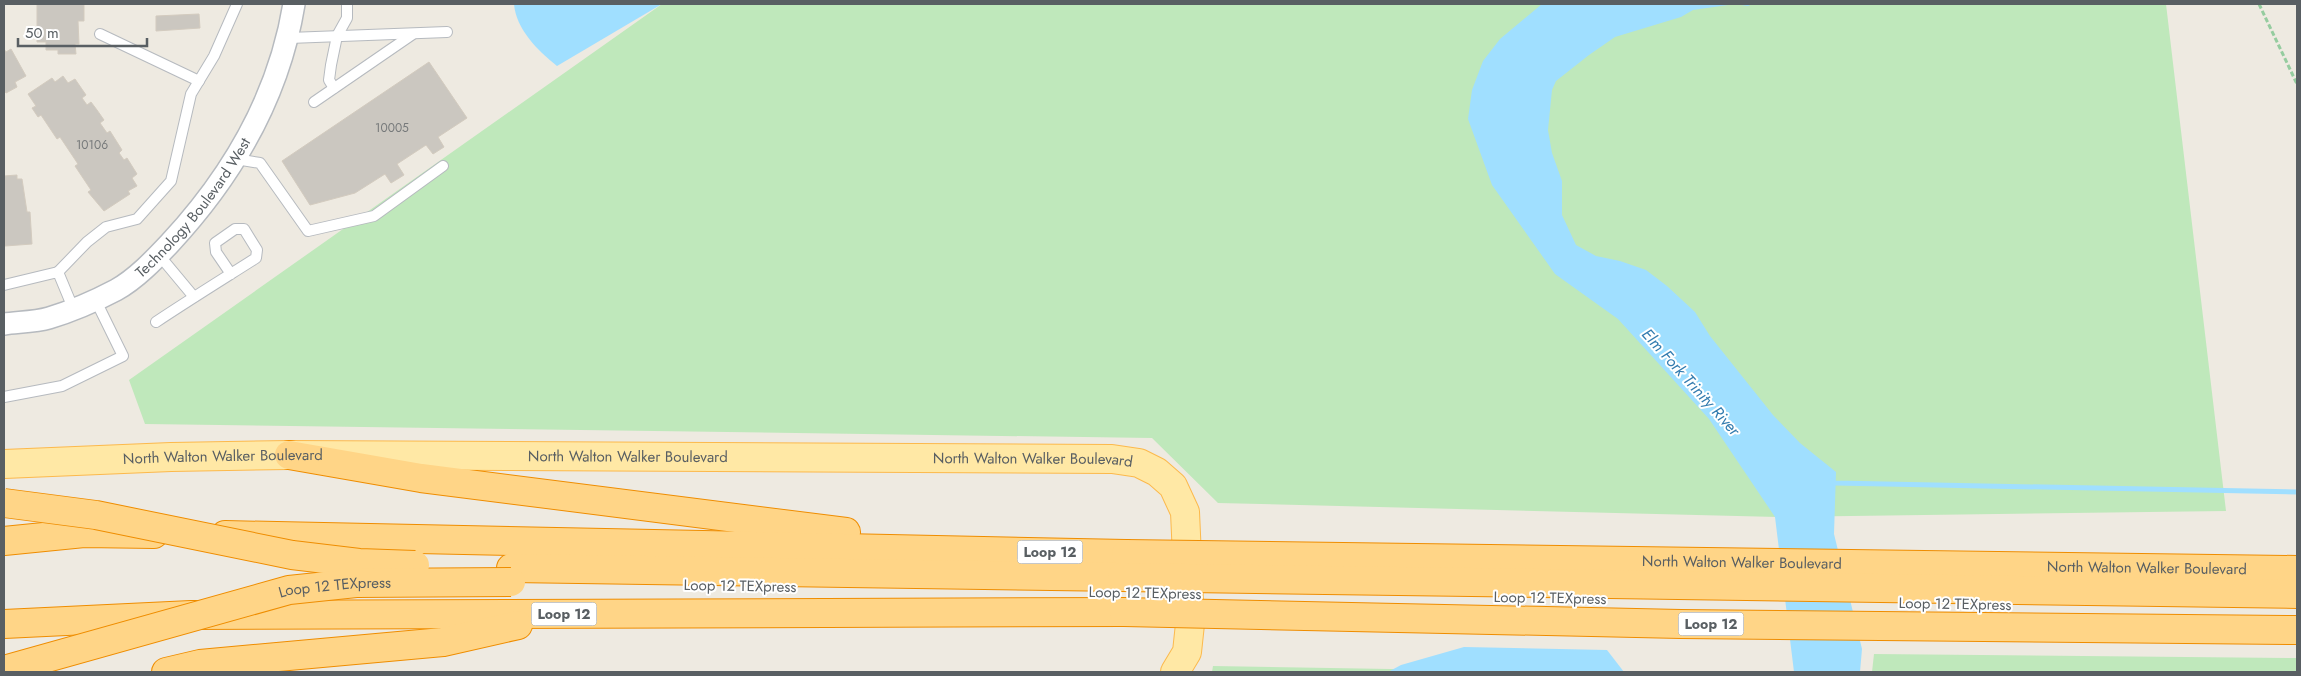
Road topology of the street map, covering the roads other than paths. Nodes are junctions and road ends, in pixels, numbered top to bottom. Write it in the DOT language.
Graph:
graph roads {
  1 [pos="238,4"];
  2 [pos="294,4"];
  3 [pos="346,4"];
  4 [pos="447,32"];
  5 [pos="100,34"];
  6 [pos="413,34"];
  7 [pos="337,36"];
  8 [pos="289,38"];
  9 [pos="199,81"];
  10 [pos="334,88"];
  11 [pos="314,102"];
  12 [pos="236,159"];
  13 [pos="444,166"];
  14 [pos="159,254"];
  15 [pos="58,272"];
  16 [pos="231,274"];
  17 [pos="4,285"];
  18 [pos="194,297"];
  19 [pos="95,299"];
  20 [pos="73,308"];
  21 [pos="156,322"];
  22 [pos="4,324"];
  23 [pos="4,397"];
  24 [pos="289,455"];
  25 [pos="4,464"];
  26 [pos="4,503"];
  27 [pos="4,540"];
  28 [pos="974,550"];
  29 [pos="2297,570"];
  30 [pos="511,575"];
  31 [pos="1124,584"];
  32 [pos="2297,594"];
  33 [pos="2297,608"];
  34 [pos="565,614"];
  35 [pos="4,624"];
  36 [pos="2297,630"];
  37 [pos="4,670"];
  38 [pos="166,672"];
  39 [pos="1175,672"];
  1 -- 9 [label="lane"];
  2 -- 8 [label="street, Technology Boulevard West"];
  3 -- 7 [label="lane"];
  4 -- 6 [label="lane"];
  5 -- 9 [label="lane"];
  6 -- 7 [label="lane"];
  6 -- 10 [label="lane"];
  7 -- 8 [label="lane"];
  7 -- 10 [label="lane"];
  8 -- 12 [label="street, Technology Boulevard West"];
  9 -- 15 [label="lane"];
  10 -- 11 [label="lane"];
  12 -- 13 [label="lane"];
  12 -- 14 [label="street, Technology Boulevard West"];
  14 -- 18 [label="lane"];
  14 -- 19 [label="street, Technology Boulevard West"];
  15 -- 17 [label="lane"];
  15 -- 20 [label="lane"];
  16 -- 16 [label="lane"];
  16 -- 18 [label="lane"];
  18 -- 21 [label="lane"];
  19 -- 20 [label="street, Technology Boulevard West"];
  19 -- 23 [label="lane"];
  20 -- 22 [label="street, Technology Boulevard West"];
  24 -- 25 [label="main road, North Walton Walker Boulevard"];
  24 -- 28 [label="highway"];
  24 -- 39 [label="main road, North Walton Walker Boulevard"];
  26 -- 30 [label="highway, Loop 12 TEXpress, bridge"];
  27 -- 28 [label="highway, North Walton Walker Boulevard / Loop 12"];
  28 -- 31 [label="highway, North Walton Walker Boulevard / Loop 12"];
  29 -- 31 [label="highway, North Walton Walker Boulevard / Loop 12, bridge"];
  30 -- 31 [label="highway, Loop 12 TEXpress"];
  30 -- 37 [label="highway, Loop 12 TEXpress, bridge"];
  31 -- 32 [label="highway, Loop 12 TEXpress, bridge"];
  31 -- 33 [label="highway, Loop 12 TEXpress"];
  31 -- 34 [label="highway, North Walton Walker Boulevard / Loop 12"];
  31 -- 36 [label="highway, North Walton Walker Boulevard / Loop 12, bridge"];
  34 -- 35 [label="highway, North Walton Walker Boulevard / Loop 12"];
  34 -- 38 [label="highway"];
}
